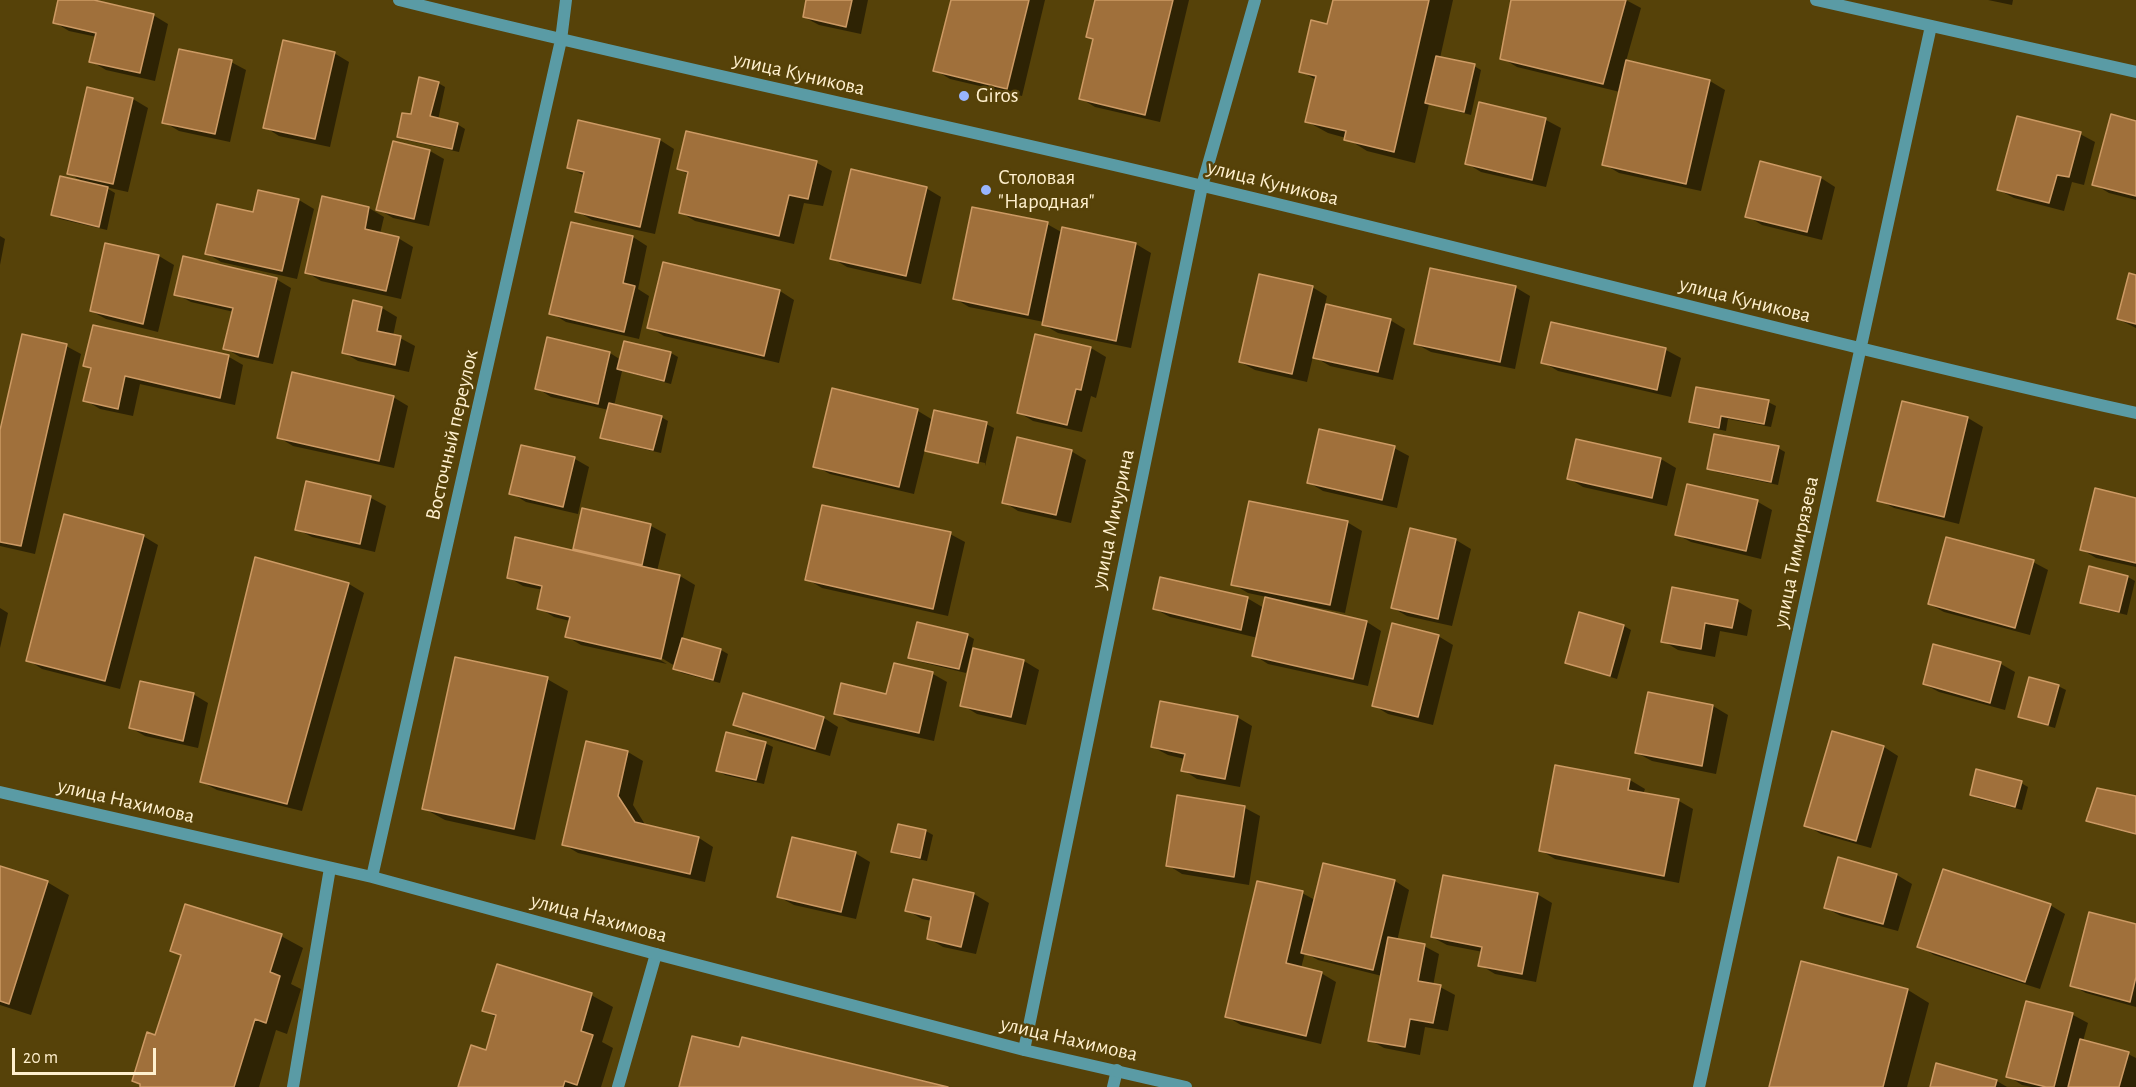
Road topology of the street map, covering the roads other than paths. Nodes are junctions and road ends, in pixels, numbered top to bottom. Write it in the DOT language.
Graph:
graph roads {
  1 [pos="399,0"];
  2 [pos="566,0"];
  3 [pos="1255,0"];
  4 [pos="1816,0"];
  5 [pos="1931,26"];
  6 [pos="561,40"];
  7 [pos="2136,72"];
  8 [pos="1202,186"];
  9 [pos="1860,348"];
  10 [pos="2136,413"];
  11 [pos="0,792"];
  12 [pos="330,868"];
  13 [pos="372,877"];
  14 [pos="656,954"];
  15 [pos="1024,1050"];
  16 [pos="1117,1070"];
  17 [pos="293,1087"];
  18 [pos="618,1087"];
  19 [pos="1113,1087"];
  20 [pos="1186,1087"];
  21 [pos="1699,1087"];
  1 -- 6 [label="street, улица Куникова"];
  2 -- 6 [label="street, Восточный переулок"];
  3 -- 8 [label="street, улица Мичурина"];
  4 -- 5 [label="street"];
  5 -- 7 [label="street"];
  5 -- 9 [label="street, улица Тимирязева"];
  6 -- 8 [label="street, улица Куникова"];
  6 -- 13 [label="street, Восточный переулок"];
  8 -- 9 [label="street, улица Куникова"];
  8 -- 15 [label="street, улица Мичурина"];
  9 -- 10 [label="street, улица Куникова"];
  9 -- 21 [label="street, улица Тимирязева"];
  11 -- 12 [label="street, улица Нахимова"];
  12 -- 13 [label="street, улица Нахимова"];
  12 -- 17 [label="street"];
  13 -- 14 [label="street, улица Нахимова"];
  14 -- 15 [label="street, улица Нахимова"];
  14 -- 18 [label="street"];
  15 -- 16 [label="street, улица Нахимова"];
  16 -- 19 [label="street"];
  16 -- 20 [label="street, улица Нахимова"];
}
